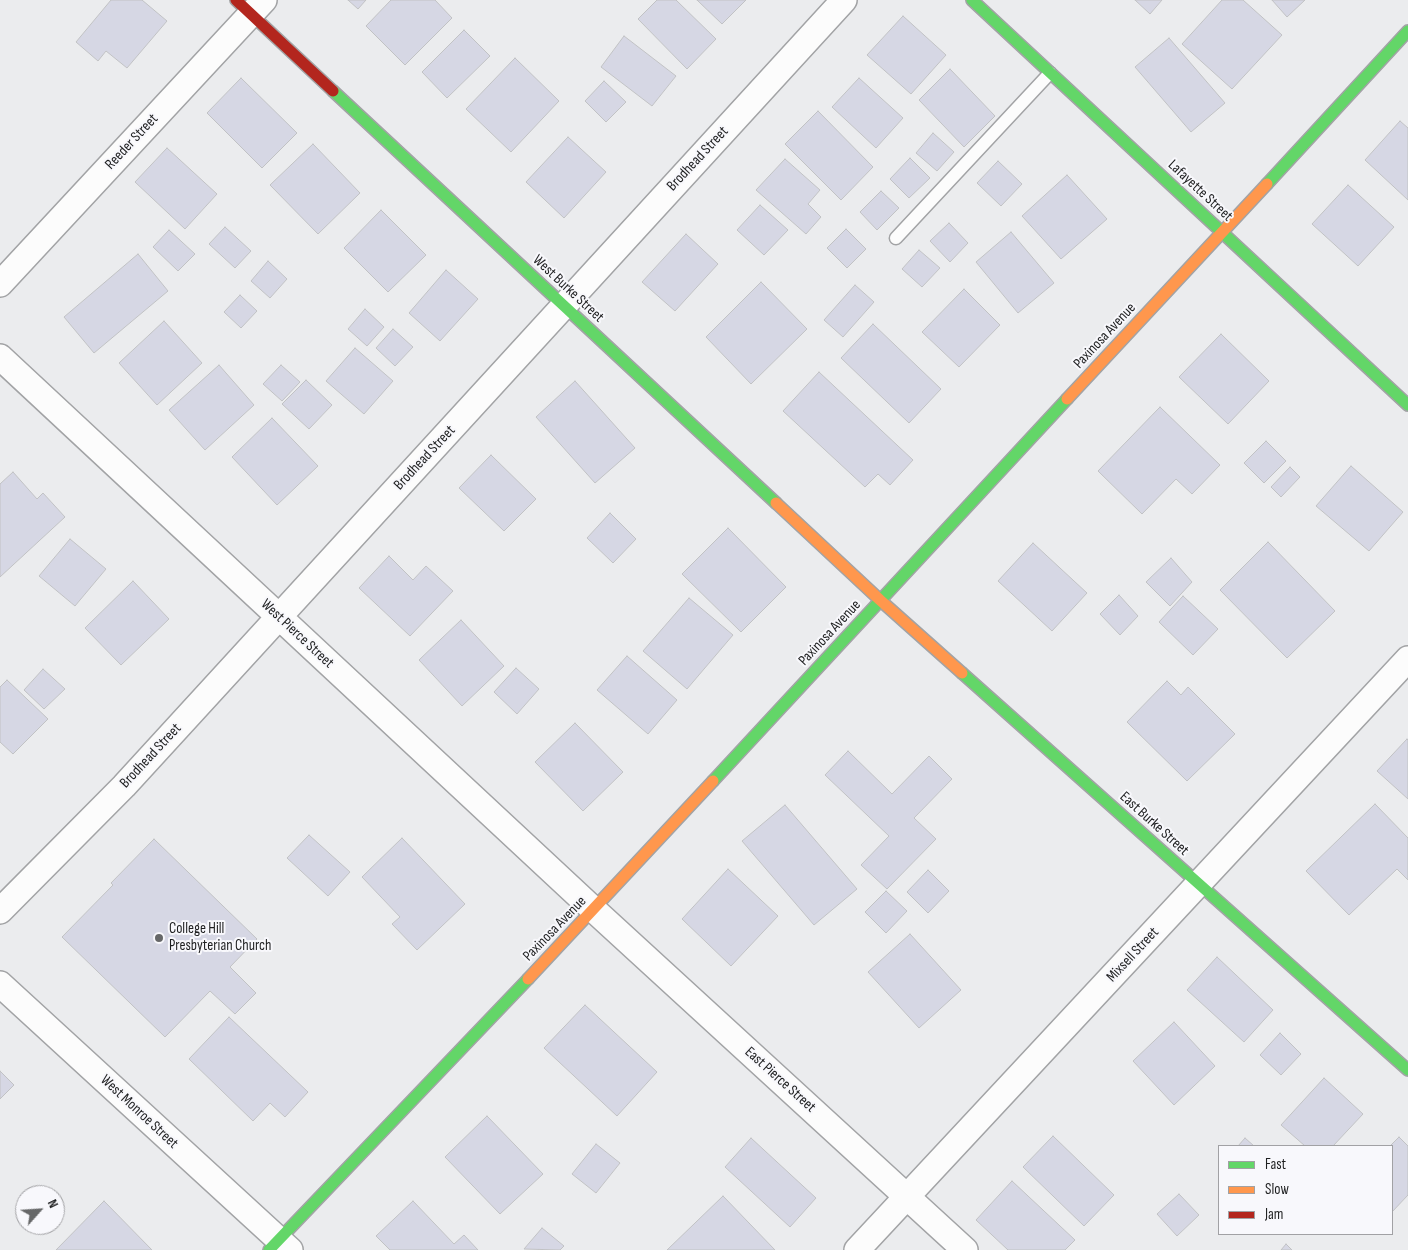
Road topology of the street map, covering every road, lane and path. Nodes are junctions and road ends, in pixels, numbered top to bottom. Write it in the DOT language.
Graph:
graph roads {
  1 [pos="844,0"];
  2 [pos="972,0"];
  3 [pos="250,5"];
  4 [pos="1408,31"];
  5 [pos="1050,73"];
  6 [pos="1222,232"];
  7 [pos="896,238"];
  8 [pos="0,284"];
  9 [pos="564,306"];
  10 [pos="0,357"];
  11 [pos="1408,404"];
  12 [pos="880,600"];
  13 [pos="279,617"];
  14 [pos="1408,660"];
  15 [pos="1199,884"];
  16 [pos="594,910"];
  17 [pos="0,911"];
  18 [pos="0,984"];
  19 [pos="1408,1070"];
  20 [pos="907,1197"];
  21 [pos="279,1246"];
  22 [pos="857,1250"];
  23 [pos="965,1250"];
  1 -- 9 [label="street, Brodhead Street"];
  2 -- 5 [label="street, Lafayette Street"];
  3 -- 8 [label="street, Reeder Street"];
  3 -- 9 [label="street, West Burke Street"];
  4 -- 6 [label="street, Paxinosa Avenue"];
  5 -- 6 [label="street, Lafayette Street"];
  5 -- 7 [label="lane"];
  6 -- 11 [label="street, Lafayette Street"];
  6 -- 12 [label="street, Paxinosa Avenue"];
  9 -- 12 [label="street, West Burke Street"];
  9 -- 13 [label="street, Brodhead Street"];
  10 -- 13 [label="street, West Pierce Street"];
  12 -- 15 [label="street, East Burke Street"];
  12 -- 16 [label="street, Paxinosa Avenue"];
  13 -- 16 [label="street, West Pierce Street"];
  13 -- 17 [label="street, Brodhead Street"];
  14 -- 15 [label="street, Mixsell Street"];
  15 -- 19 [label="street, East Burke Street"];
  15 -- 20 [label="street, Mixsell Street"];
  16 -- 20 [label="street, East Pierce Street"];
  16 -- 21 [label="street, Paxinosa Avenue"];
  18 -- 21 [label="street, West Monroe Street"];
  20 -- 22 [label="street, Mixsell Street"];
  20 -- 23 [label="street, East Pierce Street"];
}
